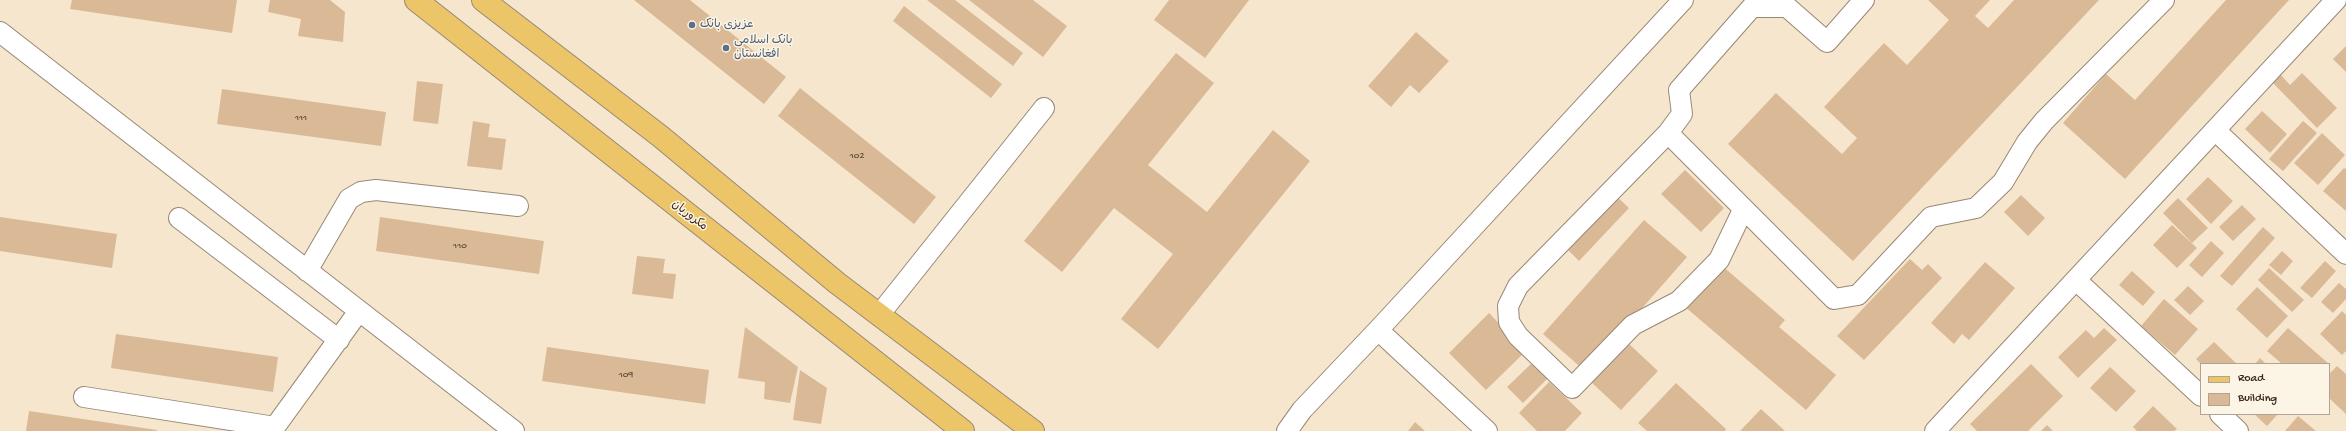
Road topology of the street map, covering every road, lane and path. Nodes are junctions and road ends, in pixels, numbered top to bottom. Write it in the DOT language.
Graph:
graph roads {
  1 [pos="416,0"];
  2 [pos="483,0"];
  3 [pos="1683,0"];
  4 [pos="1864,0"];
  5 [pos="2164,0"];
  6 [pos="2336,0"];
  7 [pos="0,32"];
  8 [pos="1044,108"];
  9 [pos="2216,131"];
  10 [pos="1668,133"];
  11 [pos="518,206"];
  12 [pos="1743,210"];
  13 [pos="179,218"];
  14 [pos="2346,254"];
  15 [pos="307,271"];
  16 [pos="2076,280"];
  17 [pos="359,311"];
  18 [pos="879,315"];
  19 [pos="1378,330"];
  20 [pos="339,340"];
  21 [pos="2200,395"];
  22 [pos="84,396"];
  23 [pos="1302,410"];
  24 [pos="2221,415"];
  25 [pos="274,429"];
  26 [pos="1940,429"];
  27 [pos="514,431"];
  28 [pos="963,431"];
  29 [pos="1033,431"];
  30 [pos="1272,431"];
  31 [pos="1287,431"];
  32 [pos="1487,431"];
  33 [pos="2238,431"];
  1 -- 28 [label="main road, مکروریان"];
  2 -- 18 [label="main road"];
  3 -- 19 [label="street"];
  4 -- 10 [label="street"];
  5 -- 12 [label="street"];
  6 -- 9 [label="street"];
  7 -- 15 [label="street"];
  8 -- 18 [label="street"];
  9 -- 14 [label="street"];
  9 -- 16 [label="street"];
  10 -- 12 [label="street"];
  10 -- 12 [label="street"];
  11 -- 15 [label="street"];
  13 -- 20 [label="street"];
  15 -- 17 [label="street"];
  16 -- 21 [label="street"];
  16 -- 26 [label="street"];
  17 -- 20 [label="street"];
  17 -- 27 [label="street"];
  18 -- 29 [label="main road"];
  19 -- 23 [label="street"];
  19 -- 32 [label="street"];
  20 -- 25 [label="street"];
  22 -- 25 [label="street"];
  23 -- 30 [label="street"];
  23 -- 31 [label="street"];
  24 -- 33 [label="street"];
}
